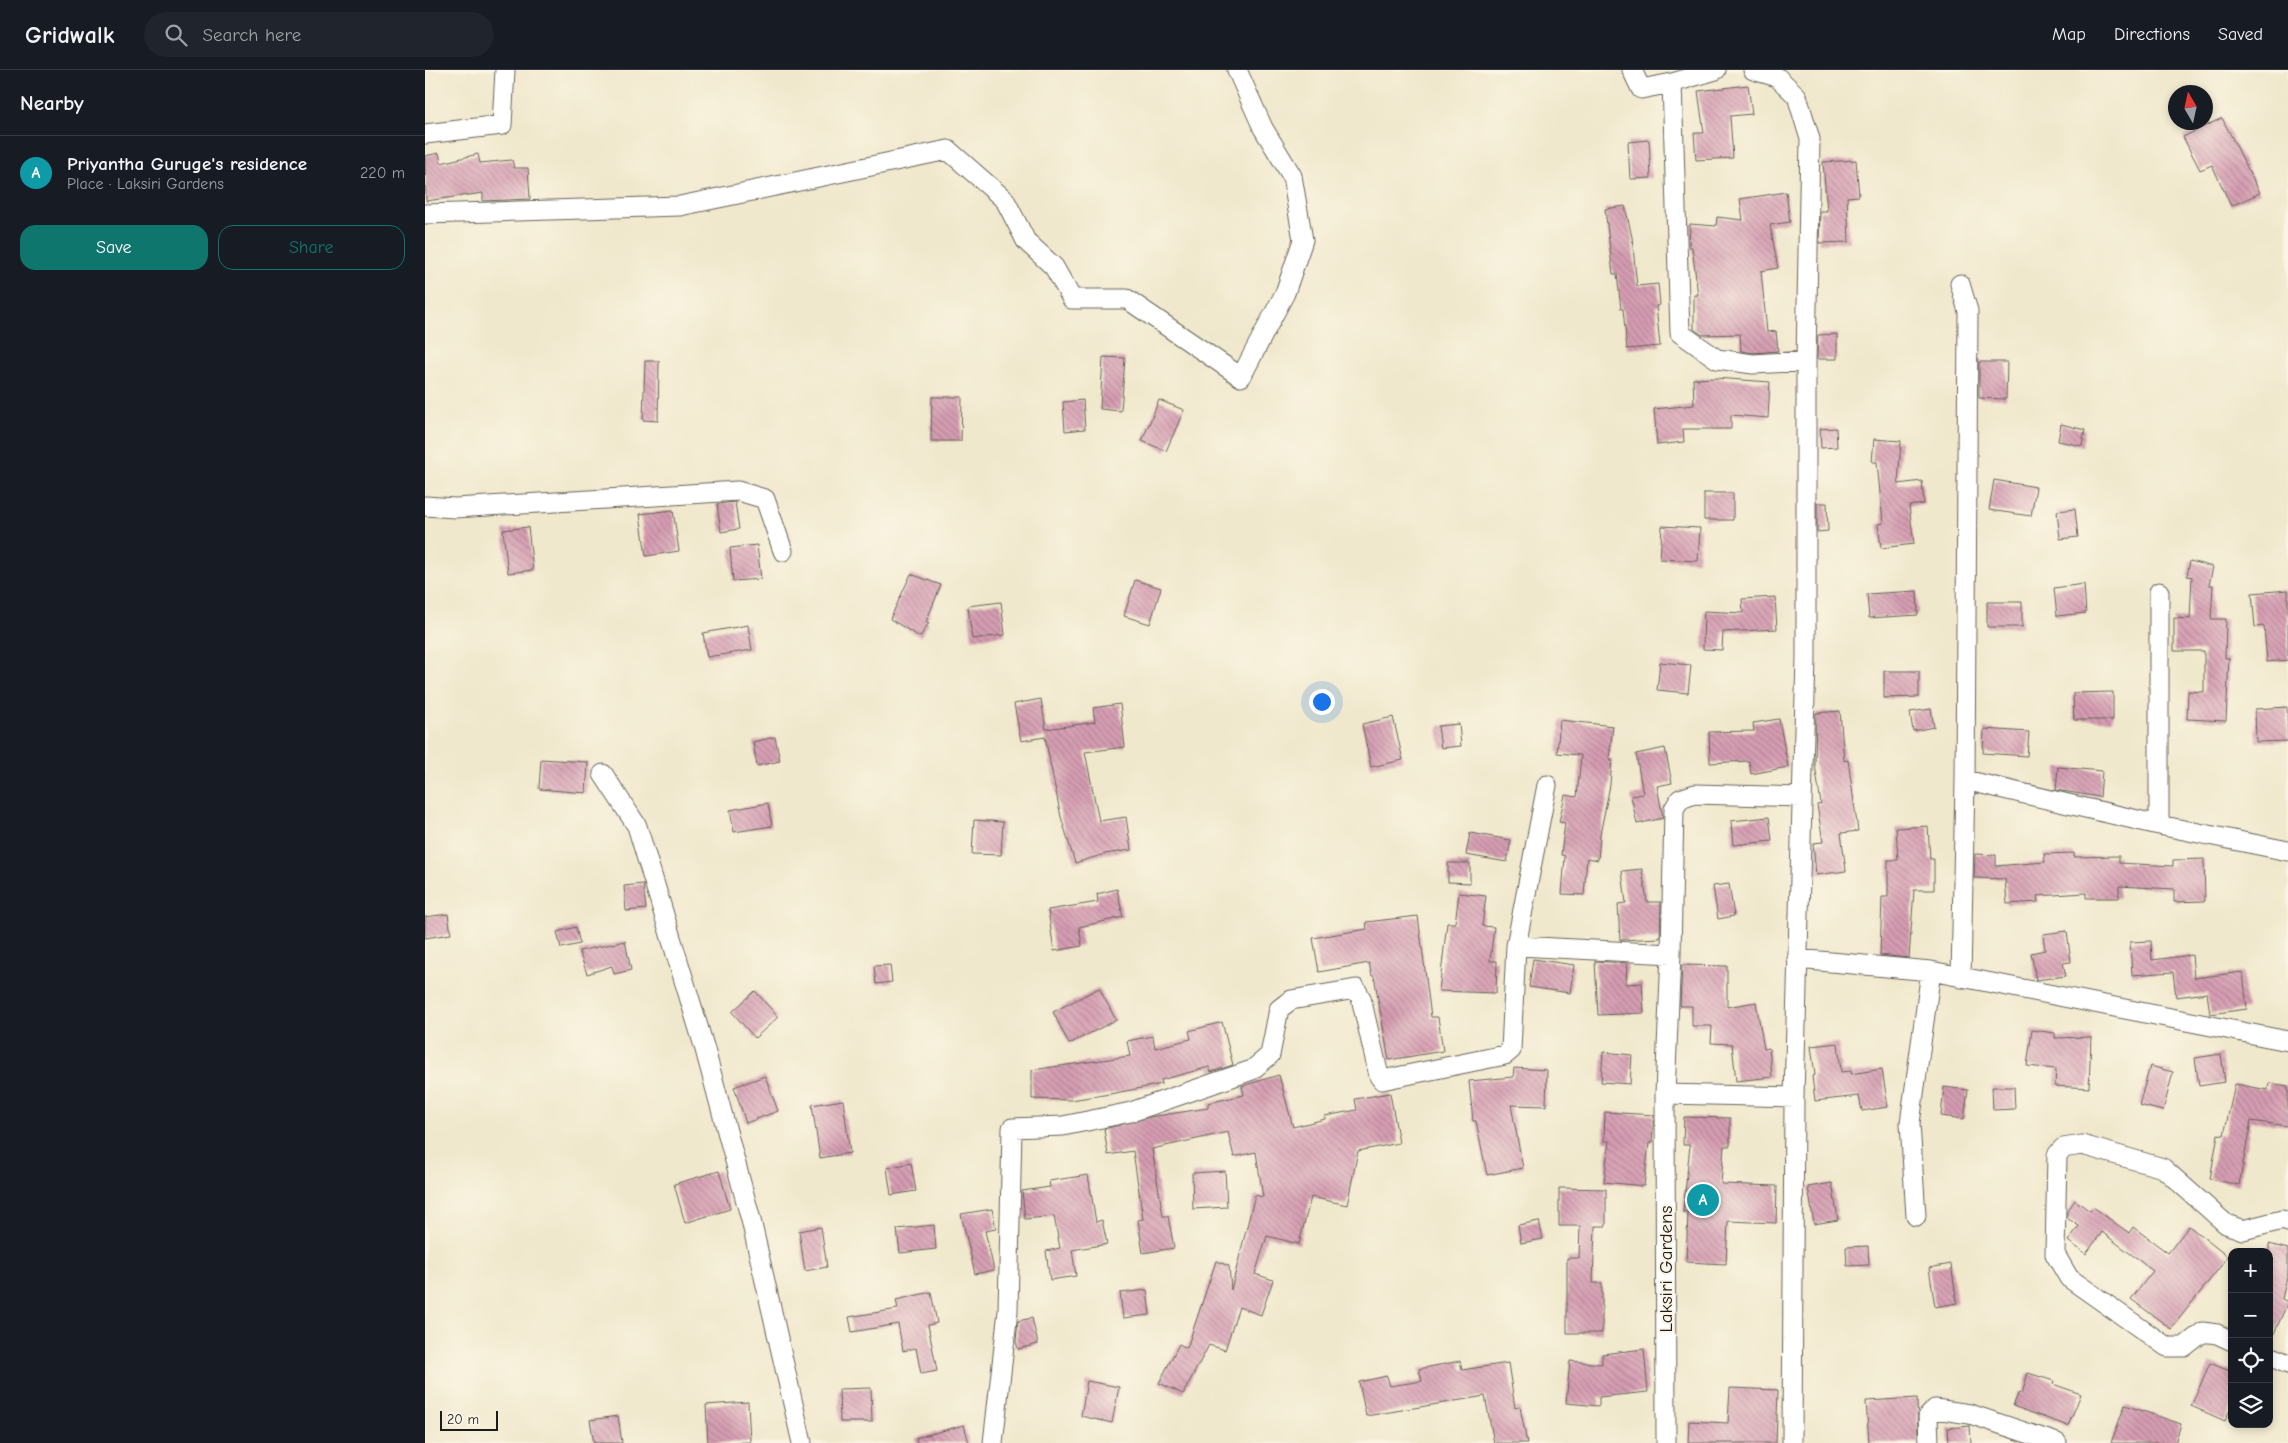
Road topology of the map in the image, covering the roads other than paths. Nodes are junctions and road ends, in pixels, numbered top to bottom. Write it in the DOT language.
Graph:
graph roads {
  1 [pos="505,70"];
  2 [pos="1237,70"];
  3 [pos="1632,70"];
  4 [pos="1716,70"];
  5 [pos="1753,70"];
  6 [pos="1672,83"];
  7 [pos="425,134"];
  8 [pos="425,214"];
  9 [pos="1959,284"];
  10 [pos="1806,361"];
  11 [pos="425,506"];
  12 [pos="783,551"];
  13 [pos="2159,592"];
  14 [pos="603,774"];
  15 [pos="1965,780"];
  16 [pos="1547,785"];
  17 [pos="1802,797"];
  18 [pos="2159,825"];
  19 [pos="2288,851"];
  20 [pos="1516,946"];
  21 [pos="1671,954"];
  22 [pos="1797,959"];
  23 [pos="1931,971"];
  24 [pos="1961,978"];
  25 [pos="2288,1042"];
  26 [pos="1665,1094"];
  27 [pos="1794,1097"];
  28 [pos="1916,1216"];
  29 [pos="2288,1222"];
  30 [pos="2228,1338"];
  31 [pos="2273,1358"];
  32 [pos="2288,1364"];
  33 [pos="802,1443"];
  34 [pos="993,1443"];
  35 [pos="1666,1443"];
  36 [pos="1792,1443"];
  37 [pos="1929,1443"];
  38 [pos="2057,1443"];
  1 -- 7 [label="street"];
  2 -- 8 [label="street"];
  3 -- 6 [label="street"];
  4 -- 6 [label="street"];
  5 -- 10 [label="street"];
  6 -- 10 [label="street"];
  9 -- 15 [label="street"];
  10 -- 17 [label="street"];
  11 -- 12 [label="street"];
  13 -- 18 [label="street"];
  14 -- 33 [label="street"];
  15 -- 18 [label="street"];
  15 -- 24 [label="street"];
  16 -- 20 [label="street"];
  17 -- 21 [label="street, Laksiri Gardens"];
  17 -- 22 [label="street"];
  18 -- 19 [label="street"];
  20 -- 21 [label="street"];
  20 -- 34 [label="street"];
  21 -- 26 [label="street, Laksiri Gardens"];
  22 -- 23 [label="street"];
  22 -- 27 [label="street"];
  23 -- 24 [label="street"];
  23 -- 28 [label="street"];
  24 -- 25 [label="street"];
  26 -- 27 [label="street"];
  26 -- 35 [label="street, Laksiri Gardens"];
  27 -- 36 [label="street"];
  29 -- 30 [label="street"];
  31 -- 32 [label="street"];
  37 -- 38 [label="street"];
}
